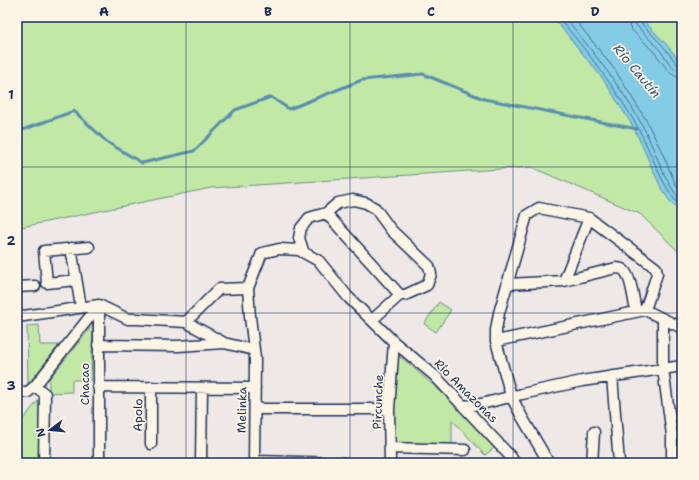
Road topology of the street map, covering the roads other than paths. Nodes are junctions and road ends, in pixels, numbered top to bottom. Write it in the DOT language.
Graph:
graph roads {
  1 [pos="326,213"];
  2 [pos="589,218"];
  3 [pos="89,247"];
  4 [pos="71,248"];
  5 [pos="304,253"];
  6 [pos="76,280"];
  7 [pos="564,281"];
  8 [pos="508,284"];
  9 [pos="35,286"];
  10 [pos="17,287"];
  11 [pos="248,288"];
  12 [pos="400,295"];
  13 [pos="99,305"];
  14 [pos="81,307"];
  15 [pos="641,311"];
  16 [pos="17,316"];
  17 [pos="663,319"];
  18 [pos="372,320"];
  19 [pos="186,322"];
  20 [pos="682,328"];
  21 [pos="496,341"];
  22 [pos="394,342"];
  23 [pos="224,343"];
  24 [pos="98,345"];
  25 [pos="255,354"];
  26 [pos="682,366"];
  27 [pos="664,369"];
  28 [pos="612,376"];
  29 [pos="35,386"];
  30 [pos="98,387"];
  31 [pos="151,387"];
  32 [pos="202,388"];
  33 [pos="255,388"];
  34 [pos="17,392"];
  35 [pos="511,396"];
  36 [pos="464,406"];
  37 [pos="255,409"];
  38 [pos="389,409"];
  39 [pos="594,432"];
  40 [pos="151,444"];
  41 [pos="390,448"];
  42 [pos="465,450"];
  43 [pos="254,462"];
  44 [pos="44,463"];
  45 [pos="99,463"];
  46 [pos="201,463"];
  47 [pos="344,463"];
  48 [pos="390,463"];
  49 [pos="515,463"];
  50 [pos="550,463"];
  51 [pos="592,463"];
  52 [pos="619,463"];
  53 [pos="672,463"];
  1 -- 5 [label="street"];
  1 -- 12 [label="street"];
  1 -- 12 [label="street"];
  2 -- 7 [label="street"];
  2 -- 8 [label="street"];
  2 -- 15 [label="street"];
  3 -- 4 [label="street"];
  4 -- 6 [label="street"];
  4 -- 6 [label="street"];
  5 -- 11 [label="street"];
  5 -- 18 [label="street, Río Amazonas"];
  6 -- 14 [label="street"];
  7 -- 8 [label="street"];
  7 -- 15 [label="street"];
  8 -- 21 [label="street"];
  9 -- 10 [label="street"];
  11 -- 19 [label="street"];
  11 -- 25 [label="street, Melinka"];
  12 -- 18 [label="street"];
  13 -- 14 [label="street"];
  13 -- 19 [label="street"];
  13 -- 24 [label="street, Chacao"];
  13 -- 29 [label="street"];
  14 -- 16 [label="street"];
  15 -- 17 [label="street"];
  15 -- 21 [label="street"];
  17 -- 20 [label="street"];
  17 -- 27 [label="street"];
  18 -- 22 [label="street, Río Amazonas"];
  19 -- 23 [label="street"];
  21 -- 35 [label="street"];
  22 -- 36 [label="street, Río Amazonas"];
  22 -- 38 [label="street, Pircunche"];
  23 -- 24 [label="street"];
  23 -- 25 [label="street"];
  24 -- 30 [label="street, Chacao"];
  25 -- 33 [label="street, Melinka"];
  26 -- 27 [label="street"];
  27 -- 28 [label="street"];
  27 -- 53 [label="street"];
  28 -- 35 [label="street"];
  28 -- 52 [label="street"];
  29 -- 34 [label="street"];
  29 -- 44 [label="street"];
  30 -- 31 [label="street"];
  30 -- 45 [label="street, Chacao"];
  31 -- 32 [label="street"];
  31 -- 40 [label="street, Apolo"];
  32 -- 33 [label="street"];
  32 -- 46 [label="street"];
  33 -- 37 [label="street, Melinka"];
  35 -- 36 [label="street"];
  35 -- 50 [label="street"];
  36 -- 49 [label="street, Río Amazonas"];
  37 -- 38 [label="street"];
  37 -- 43 [label="street, Melinka"];
  38 -- 41 [label="street, Pircunche"];
  39 -- 51 [label="street"];
  41 -- 42 [label="street"];
  41 -- 48 [label="street, Pircunche"];
  43 -- 47 [label="street"];
}
